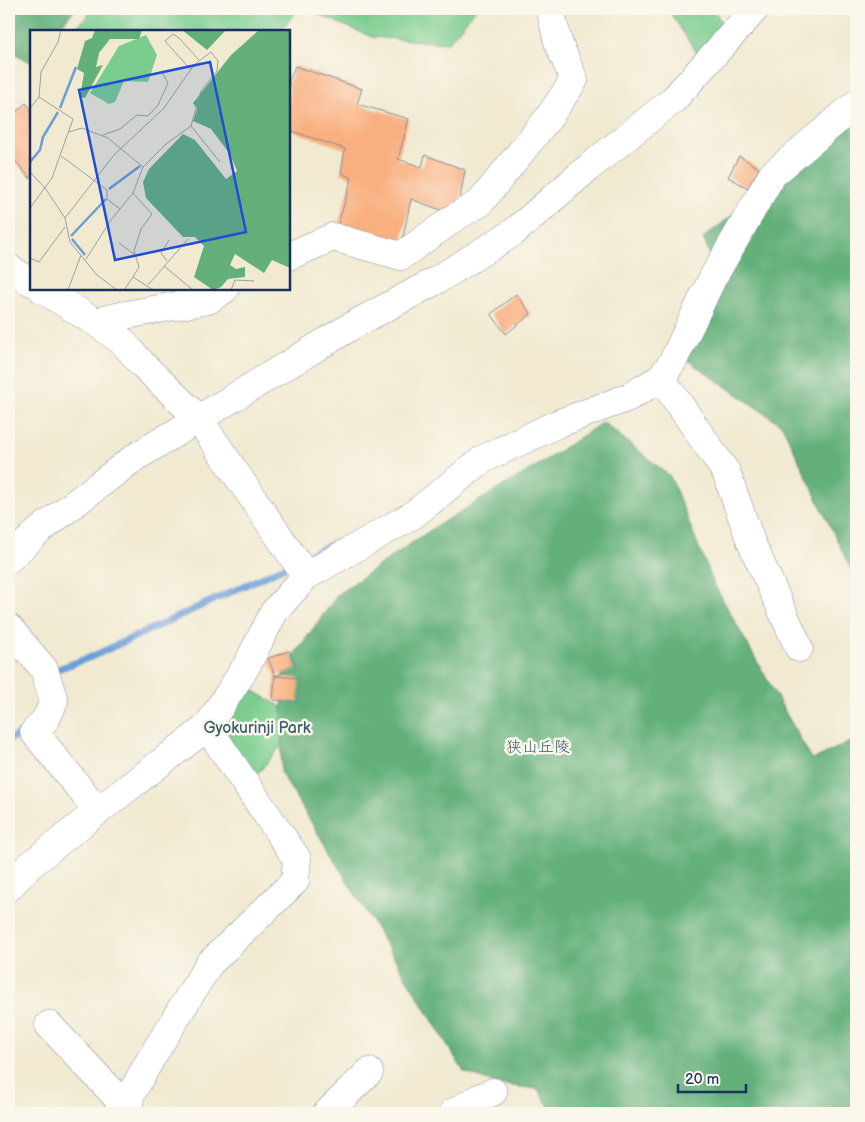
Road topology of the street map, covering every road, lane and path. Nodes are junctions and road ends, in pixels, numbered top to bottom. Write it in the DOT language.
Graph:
graph roads {
  1 [pos="550,9"];
  2 [pos="742,14"];
  3 [pos="856,104"];
  4 [pos="290,256"];
  5 [pos="9,268"];
  6 [pos="30,281"];
  7 [pos="44,290"];
  8 [pos="223,290"];
  9 [pos="95,322"];
  10 [pos="661,378"];
  11 [pos="198,418"];
  12 [pos="9,559"];
  13 [pos="306,576"];
  14 [pos="9,628"];
  15 [pos="799,648"];
  16 [pos="207,727"];
  17 [pos="98,811"];
  18 [pos="9,887"];
  19 [pos="49,1025"];
  20 [pos="369,1072"];
  21 [pos="494,1092"];
  22 [pos="128,1111"];
  23 [pos="327,1113"];
  24 [pos="453,1113"];
  1 -- 4 [label="street"];
  2 -- 11 [label="street"];
  3 -- 10 [label="street"];
  5 -- 6 [label="street"];
  7 -- 9 [label="street"];
  8 -- 9 [label="street"];
  9 -- 11 [label="street"];
  10 -- 13 [label="street"];
  10 -- 15 [label="street"];
  11 -- 12 [label="street"];
  11 -- 13 [label="street"];
  13 -- 16 [label="street"];
  14 -- 17 [label="street"];
  16 -- 17 [label="street"];
  16 -- 22 [label="street"];
  17 -- 18 [label="street"];
  19 -- 22 [label="street"];
  20 -- 23 [label="street"];
  21 -- 24 [label="street"];
}
